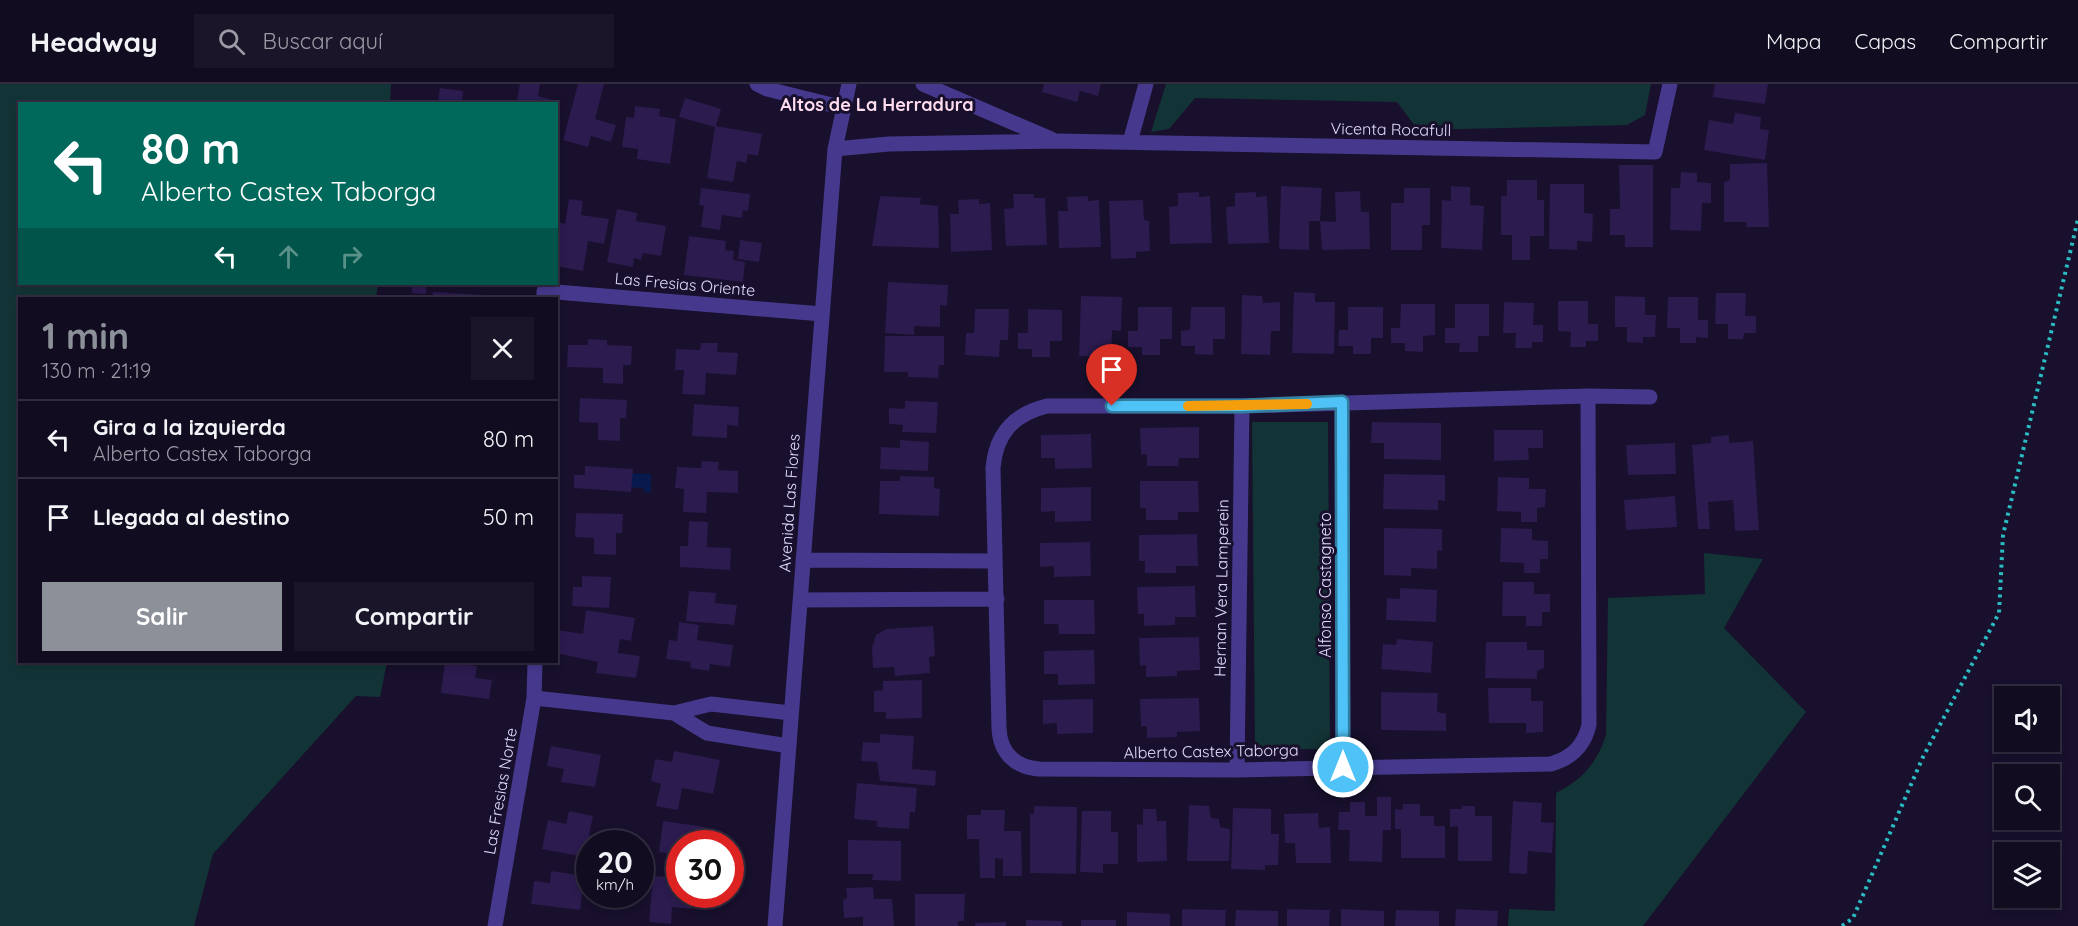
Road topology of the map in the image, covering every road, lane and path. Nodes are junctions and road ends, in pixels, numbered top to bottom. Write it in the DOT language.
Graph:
graph roads {
  1 [pos="757,84"];
  2 [pos="849,84"];
  3 [pos="923,84"];
  4 [pos="1146,84"];
  5 [pos="1670,84"];
  6 [pos="844,108"];
  7 [pos="1057,141"];
  8 [pos="1130,142"];
  9 [pos="835,149"];
  10 [pos="2078,219"];
  11 [pos="544,295"];
  12 [pos="822,314"];
  13 [pos="1588,396"];
  14 [pos="1650,397"];
  15 [pos="1342,402"];
  16 [pos="1242,406"];
  17 [pos="803,560"];
  18 [pos="995,561"];
  19 [pos="996,598"];
  20 [pos="800,600"];
  21 [pos="535,663"];
  22 [pos="534,698"];
  23 [pos="674,713"];
  24 [pos="791,713"];
  25 [pos="789,746"];
  26 [pos="1343,767"];
  27 [pos="1237,770"];
  28 [pos="495,926"];
  29 [pos="775,926"];
  30 [pos="1842,926"];
  1 -- 6 [label="street"];
  2 -- 6 [label="street, Avenida Las Flores"];
  3 -- 7 [label="street, Vicenta Rocafull"];
  4 -- 8 [label="street"];
  5 -- 8 [label="street, Vicenta Rocafull"];
  6 -- 9 [label="street, Avenida Las Flores"];
  7 -- 8 [label="street, Vicenta Rocafull"];
  7 -- 9 [label="street, Vicenta Rocafull"];
  9 -- 12 [label="street, Avenida Las Flores"];
  10 -- 30 [label="path"];
  11 -- 12 [label="street, Las Fresias Oriente"];
  12 -- 17 [label="street, Avenida Las Flores"];
  13 -- 14 [label="street, Alberto Castex Taborga"];
  13 -- 15 [label="street, Alberto Castex Taborga"];
  13 -- 26 [label="street, Alberto Castex Taborga"];
  15 -- 16 [label="street, Alberto Castex Taborga"];
  15 -- 26 [label="street, Alfonso Castagneto"];
  16 -- 18 [label="street, Alberto Castex Taborga"];
  16 -- 27 [label="street, Hernan Vera Lamperein"];
  17 -- 18 [label="street"];
  17 -- 20 [label="street, Avenida Las Flores"];
  18 -- 19 [label="street, Alberto Castex Taborga"];
  19 -- 20 [label="street"];
  19 -- 27 [label="street, Alberto Castex Taborga"];
  20 -- 24 [label="street, Avenida Las Flores"];
  21 -- 22 [label="street, Las Fresias Norte"];
  22 -- 23 [label="street"];
  22 -- 28 [label="street, Las Fresias Norte"];
  23 -- 24 [label="street"];
  23 -- 25 [label="street"];
  24 -- 25 [label="street, Avenida Las Flores"];
  25 -- 29 [label="street, Avenida Las Flores"];
  26 -- 27 [label="street, Alberto Castex Taborga"];
}
